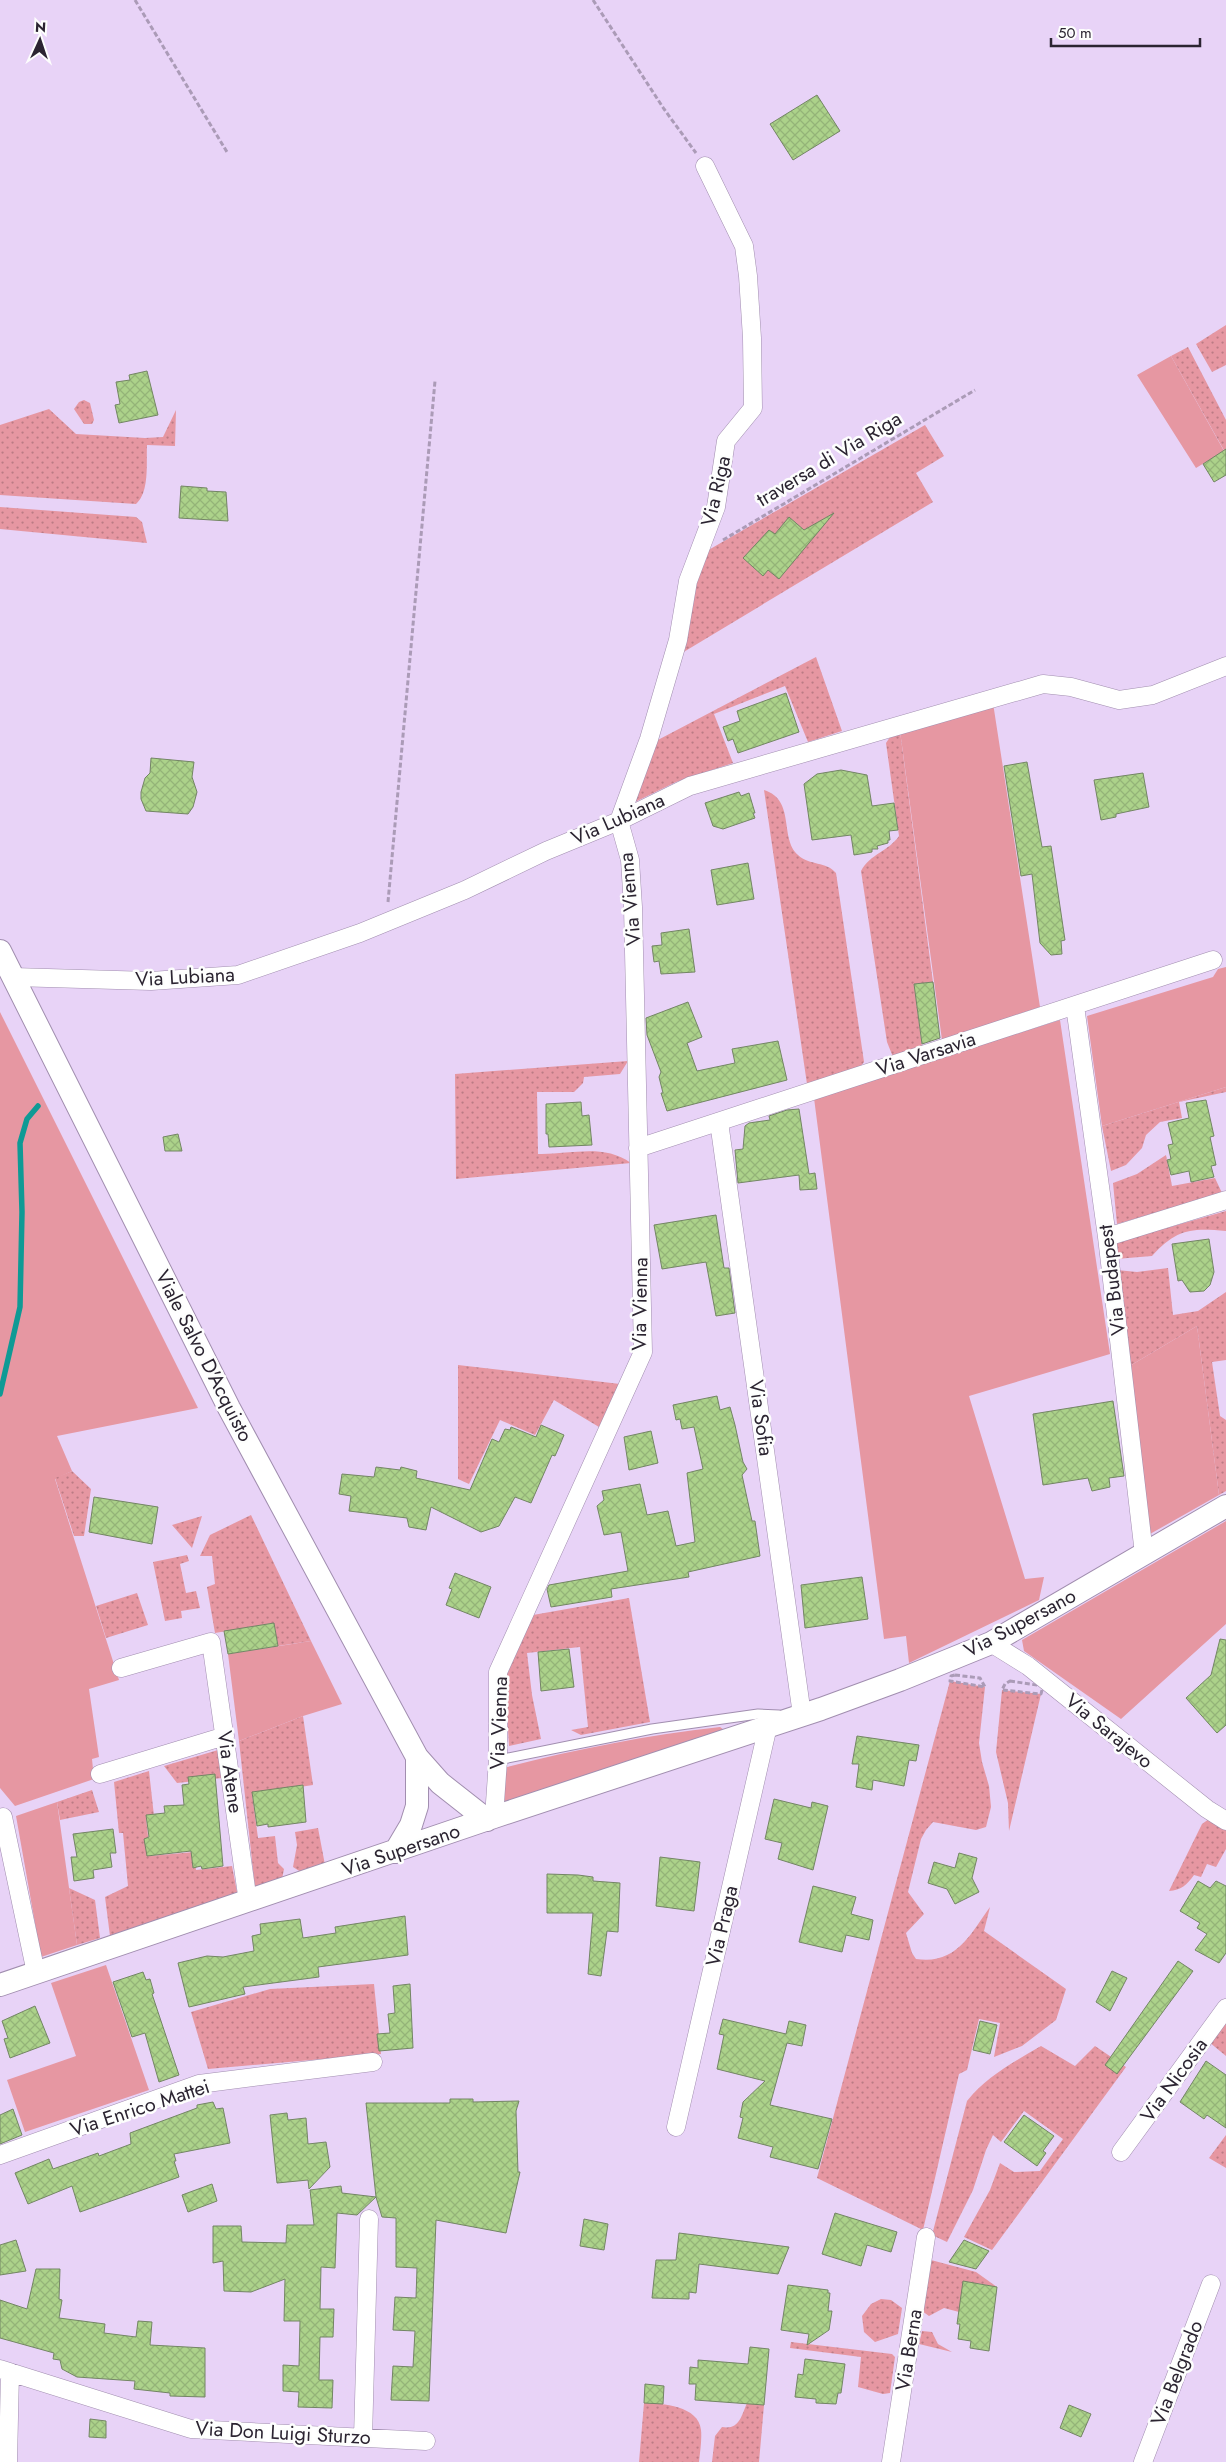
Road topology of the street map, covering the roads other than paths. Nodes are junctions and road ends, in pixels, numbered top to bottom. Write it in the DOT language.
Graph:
graph roads {
  1 [pos="705,166"];
  2 [pos="1226,666"];
  3 [pos="619,821"];
  4 [pos="0,951"];
  5 [pos="1213,960"];
  6 [pos="13,976"];
  7 [pos="1075,1006"];
  8 [pos="719,1122"];
  9 [pos="638,1148"];
  10 [pos="1226,1200"];
  11 [pos="1107,1237"];
  12 [pos="1226,1506"];
  13 [pos="1144,1554"];
  14 [pos="992,1643"];
  15 [pos="121,1668"];
  16 [pos="802,1715"];
  17 [pos="768,1726"];
  18 [pos="225,1736"];
  19 [pos="417,1756"];
  20 [pos="498,1760"];
  21 [pos="100,1774"];
  22 [pos="3,1817"];
  23 [pos="490,1818"];
  24 [pos="1226,1821"];
  25 [pos="394,1852"];
  26 [pos="248,1902"];
  27 [pos="36,1973"];
  28 [pos="0,1985"];
  29 [pos="1226,2008"];
  30 [pos="373,2062"];
  31 [pos="676,2127"];
  32 [pos="1121,2152"];
  33 [pos="0,2155"];
  34 [pos="369,2219"];
  35 [pos="926,2237"];
  36 [pos="1211,2284"];
  37 [pos="5,2370"];
  38 [pos="362,2438"];
  39 [pos="426,2441"];
  40 [pos="8,2462"];
  41 [pos="891,2462"];
  42 [pos="1143,2462"];
  1 -- 3 [label="street, Via Riga"];
  2 -- 3 [label="street, Via Lubiana"];
  3 -- 6 [label="street, Via Lubiana"];
  3 -- 9 [label="street, Via Vienna"];
  4 -- 6 [label="street, Viale Salvo D'Acquisto"];
  5 -- 7 [label="street, Via Varsavia"];
  6 -- 19 [label="street, Viale Salvo D'Acquisto"];
  7 -- 8 [label="street, Via Varsavia"];
  7 -- 11 [label="street, Via Budapest"];
  8 -- 9 [label="street, Via Varsavia"];
  8 -- 16 [label="street, Via Sofia"];
  9 -- 20 [label="street, Via Vienna"];
  10 -- 11 [label="street"];
  11 -- 13 [label="street, Via Budapest"];
  12 -- 13 [label="street, Via Supersano"];
  13 -- 14 [label="street, Via Supersano"];
  14 -- 16 [label="street, Via Supersano"];
  14 -- 24 [label="street, Via Sarajevo"];
  15 -- 18 [label="street, Via Atene"];
  16 -- 17 [label="street, Via Supersano"];
  16 -- 20 [label="lane, Via Supersano"];
  17 -- 23 [label="street, Via Supersano"];
  17 -- 31 [label="street, Via Praga"];
  18 -- 21 [label="street"];
  18 -- 26 [label="street, Via Atene"];
  19 -- 23 [label="street, Viale Salvo D'Acquisto"];
  19 -- 25 [label="street, Viale Salvo D'Acquisto"];
  20 -- 23 [label="street, Via Vienna"];
  22 -- 27 [label="street"];
  23 -- 25 [label="street, Via Supersano"];
  25 -- 26 [label="street, Via Supersano"];
  26 -- 27 [label="street, Via Supersano"];
  27 -- 28 [label="street, Via Supersano"];
  29 -- 32 [label="street, Via Nicosia"];
  30 -- 33 [label="street, Via Enrico Mattei"];
  34 -- 38 [label="street"];
  35 -- 41 [label="street, Via Berna"];
  36 -- 42 [label="street, Via Belgrado"];
  37 -- 38 [label="street, Via Don Luigi Sturzo"];
  37 -- 40 [label="street"];
  38 -- 39 [label="street, Via Don Luigi Sturzo"];
}
